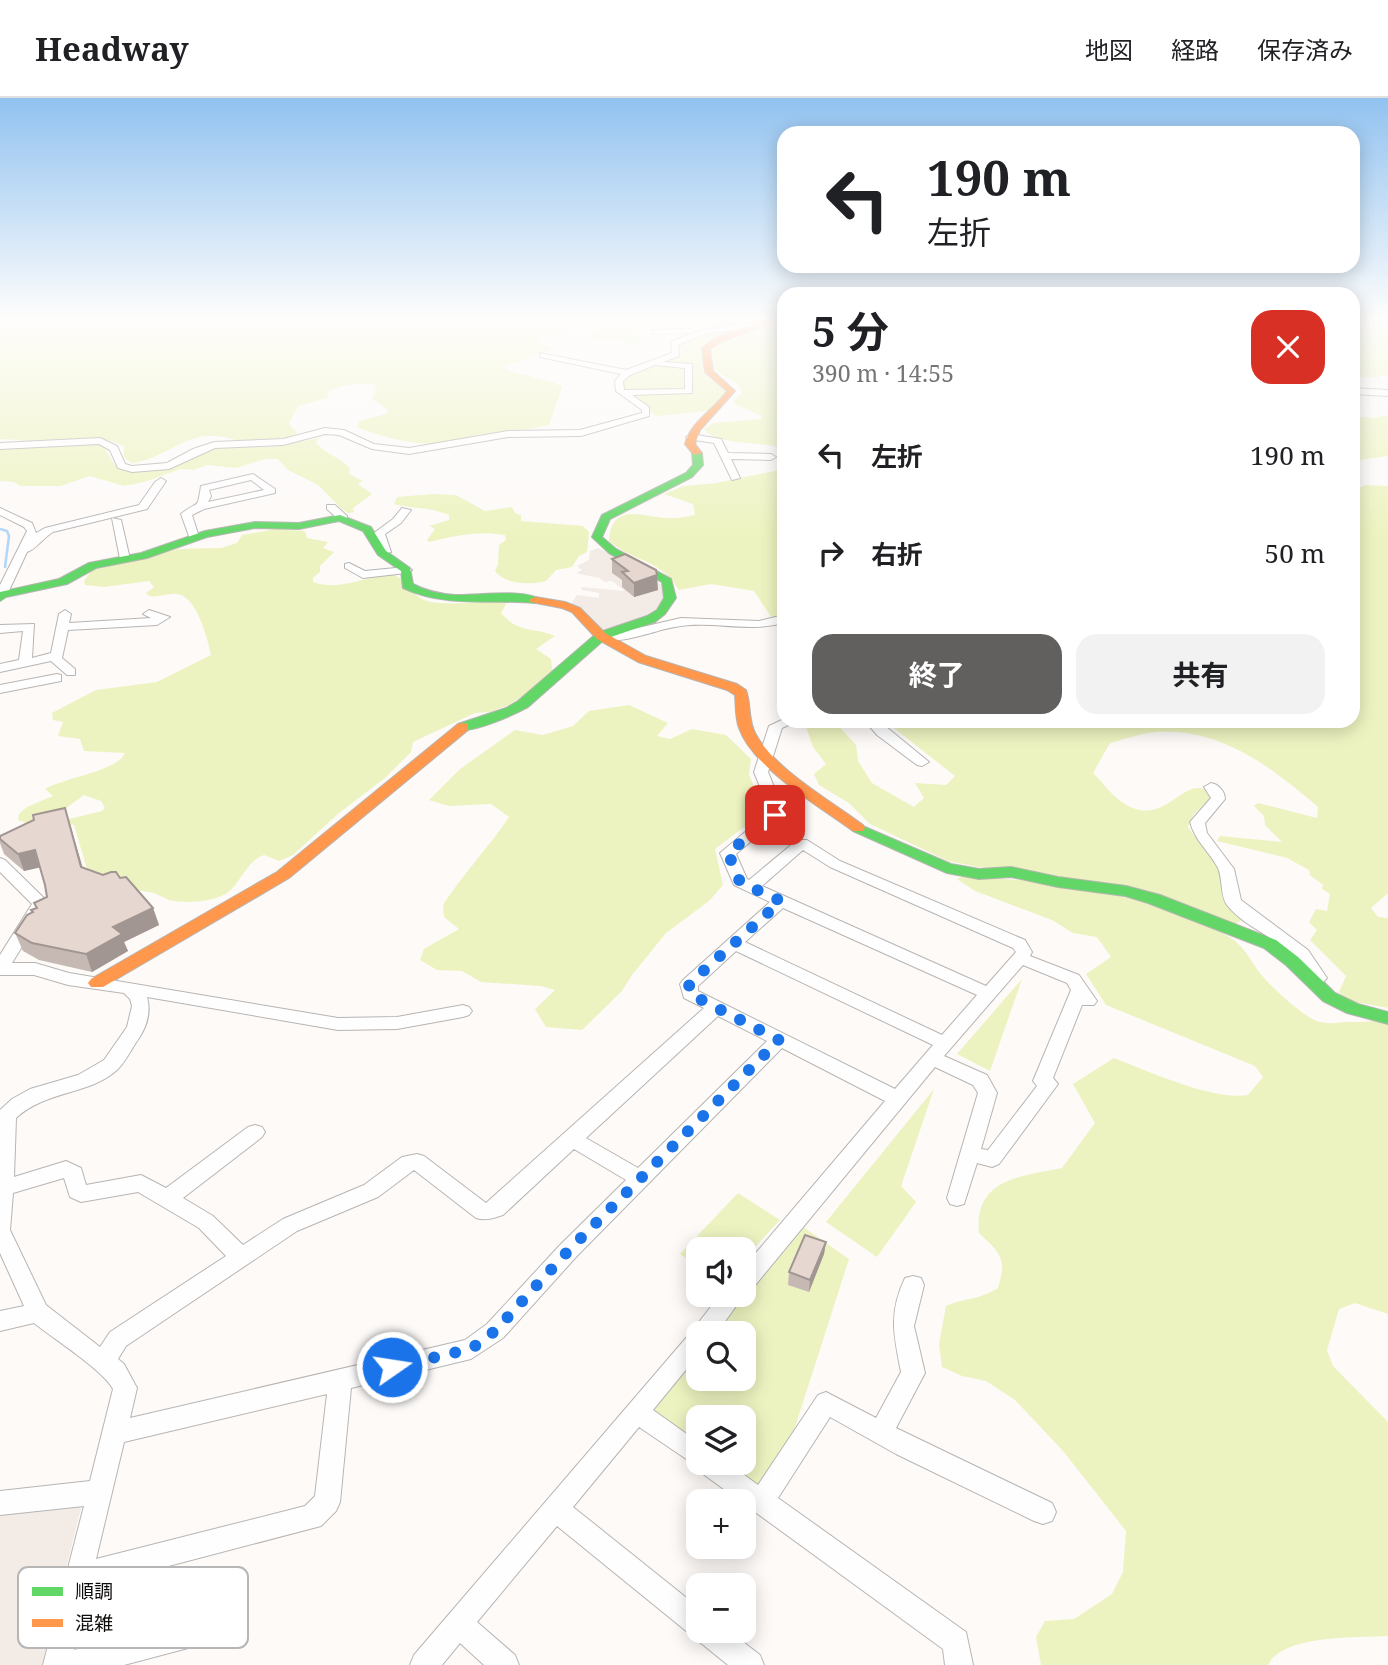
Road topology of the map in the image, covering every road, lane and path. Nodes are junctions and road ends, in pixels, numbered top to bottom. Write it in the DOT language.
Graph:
graph roads {
  1 [pos="652,392"];
  2 [pos="731,392"];
  3 [pos="622,393"];
  4 [pos="691,437"];
  5 [pos="0,446"];
  6 [pos="725,456"];
  7 [pos="771,457"];
  8 [pos="736,478"];
  9 [pos="161,481"];
  10 [pos="227,502"];
  11 [pos="201,507"];
  12 [pos="406,510"];
  13 [pos="0,511"];
  14 [pos="238,512"];
  15 [pos="116,520"];
  16 [pos="194,537"];
  17 [pos="23,550"];
  18 [pos="385,556"];
  19 [pos="125,559"];
  20 [pos="349,566"];
  21 [pos="6,570"];
  22 [pos="405,570"];
  23 [pos="1,596"];
  24 [pos="149,614"];
  25 [pos="777,621"];
  26 [pos="0,629"];
  27 [pos="601,636"];
  28 [pos="55,658"];
  29 [pos="25,663"];
  30 [pos="0,668"];
  31 [pos="71,672"];
  32 [pos="57,678"];
  33 [pos="0,689"];
  34 [pos="777,726"];
  35 [pos="878,728"];
  36 [pos="764,757"];
  37 [pos="922,762"];
  38 [pos="1211,787"];
  39 [pos="0,863"];
  40 [pos="751,887"];
  41 [pos="781,901"];
  42 [pos="735,944"];
  43 [pos="1020,958"];
  44 [pos="0,969"];
  45 [pos="1314,981"];
  46 [pos="97,983"];
  47 [pos="129,988"];
  48 [pos="989,994"];
  49 [pos="716,1007"];
  50 [pos="463,1012"];
  51 [pos="1388,1018"];
  52 [pos="779,1040"];
  53 [pos="940,1051"];
  54 [pos="897,1099"];
  55 [pos="254,1132"];
  56 [pos="572,1139"];
  57 [pos="971,1154"];
  58 [pos="640,1179"];
  59 [pos="4,1188"];
  60 [pos="168,1198"];
  61 [pos="957,1198"];
  62 [pos="241,1257"];
  63 [pos="6,1260"];
  64 [pos="756,1268"];
  65 [pos="913,1285"];
  66 [pos="723,1307"];
  67 [pos="38,1312"];
  68 [pos="0,1321"];
  69 [pos="712,1321"];
  70 [pos="686,1354"];
  71 [pos="103,1363"];
  72 [pos="340,1378"];
  73 [pos="638,1413"];
  74 [pos="114,1433"];
  75 [pos="881,1433"];
  76 [pos="686,1447"];
  77 [pos="725,1475"];
  78 [pos="99,1492"];
  79 [pos="759,1500"];
  80 [pos="0,1503"];
  81 [pos="557,1510"];
  82 [pos="1043,1512"];
  83 [pos="82,1567"];
  84 [pos="115,1567"];
  85 [pos="686,1614"];
  86 [pos="460,1625"];
  87 [pos="722,1643"];
  88 [pos="61,1648"];
  89 [pos="137,1648"];
  90 [pos="57,1665"];
  91 [pos="70,1665"];
  92 [pos="424,1665"];
  93 [pos="505,1665"];
  94 [pos="750,1665"];
  95 [pos="959,1665"];
  1 -- 3 [label="street"];
  2 -- 4 [label="street"];
  3 -- 5 [label="street"];
  4 -- 6 [label="street"];
  4 -- 27 [label="street"];
  6 -- 7 [label="street"];
  6 -- 8 [label="street"];
  9 -- 17 [label="street"];
  10 -- 11 [label="street"];
  10 -- 11 [label="street"];
  10 -- 14 [label="street"];
  11 -- 16 [label="street"];
  12 -- 18 [label="street"];
  13 -- 17 [label="street"];
  15 -- 19 [label="street"];
  16 -- 18 [label="street"];
  16 -- 19 [label="street"];
  17 -- 21 [label="street"];
  18 -- 22 [label="street"];
  19 -- 23 [label="street"];
  20 -- 22 [label="street"];
  21 -- 23 [label="street"];
  22 -- 27 [label="street"];
  24 -- 28 [label="street"];
  25 -- 27 [label="street"];
  26 -- 29 [label="street"];
  27 -- 36 [label="street"];
  27 -- 46 [label="street"];
  28 -- 29 [label="street"];
  28 -- 31 [label="street"];
  29 -- 30 [label="street"];
  32 -- 33 [label="street"];
  34 -- 36 [label="street"];
  35 -- 37 [label="street"];
  36 -- 40 [label="street"];
  36 -- 45 [label="street"];
  38 -- 45 [label="street"];
  39 -- 44 [label="street"];
  40 -- 41 [label="street"];
  40 -- 43 [label="street"];
  41 -- 42 [label="street"];
  41 -- 48 [label="street"];
  42 -- 49 [label="street"];
  42 -- 53 [label="street"];
  43 -- 48 [label="street"];
  43 -- 57 [label="street"];
  44 -- 46 [label="street"];
  45 -- 51 [label="street"];
  46 -- 47 [label="street"];
  47 -- 50 [label="street"];
  47 -- 59 [label="street"];
  48 -- 53 [label="street"];
  49 -- 52 [label="street"];
  49 -- 56 [label="street"];
  52 -- 54 [label="street"];
  52 -- 58 [label="street"];
  53 -- 54 [label="street"];
  53 -- 57 [label="street"];
  54 -- 64 [label="street"];
  55 -- 60 [label="street"];
  56 -- 58 [label="street"];
  56 -- 62 [label="street"];
  57 -- 61 [label="street"];
  58 -- 72 [label="street"];
  59 -- 60 [label="street"];
  59 -- 63 [label="street"];
  60 -- 62 [label="street"];
  62 -- 71 [label="street"];
  63 -- 67 [label="street"];
  65 -- 75 [label="street"];
  66 -- 69 [label="street"];
  67 -- 68 [label="street"];
  67 -- 71 [label="street"];
  70 -- 73 [label="street"];
  71 -- 74 [label="street"];
  72 -- 74 [label="street"];
  72 -- 84 [label="street"];
  73 -- 76 [label="street"];
  73 -- 81 [label="street"];
  74 -- 78 [label="street"];
  75 -- 79 [label="street"];
  75 -- 82 [label="street"];
  77 -- 79 [label="street"];
  78 -- 80 [label="street"];
  78 -- 83 [label="street"];
  79 -- 95 [label="street"];
  81 -- 85 [label="street"];
  81 -- 86 [label="street"];
  86 -- 92 [label="street"];
  86 -- 93 [label="street"];
  87 -- 94 [label="street"];
  88 -- 90 [label="street"];
  89 -- 91 [label="street"];
}
